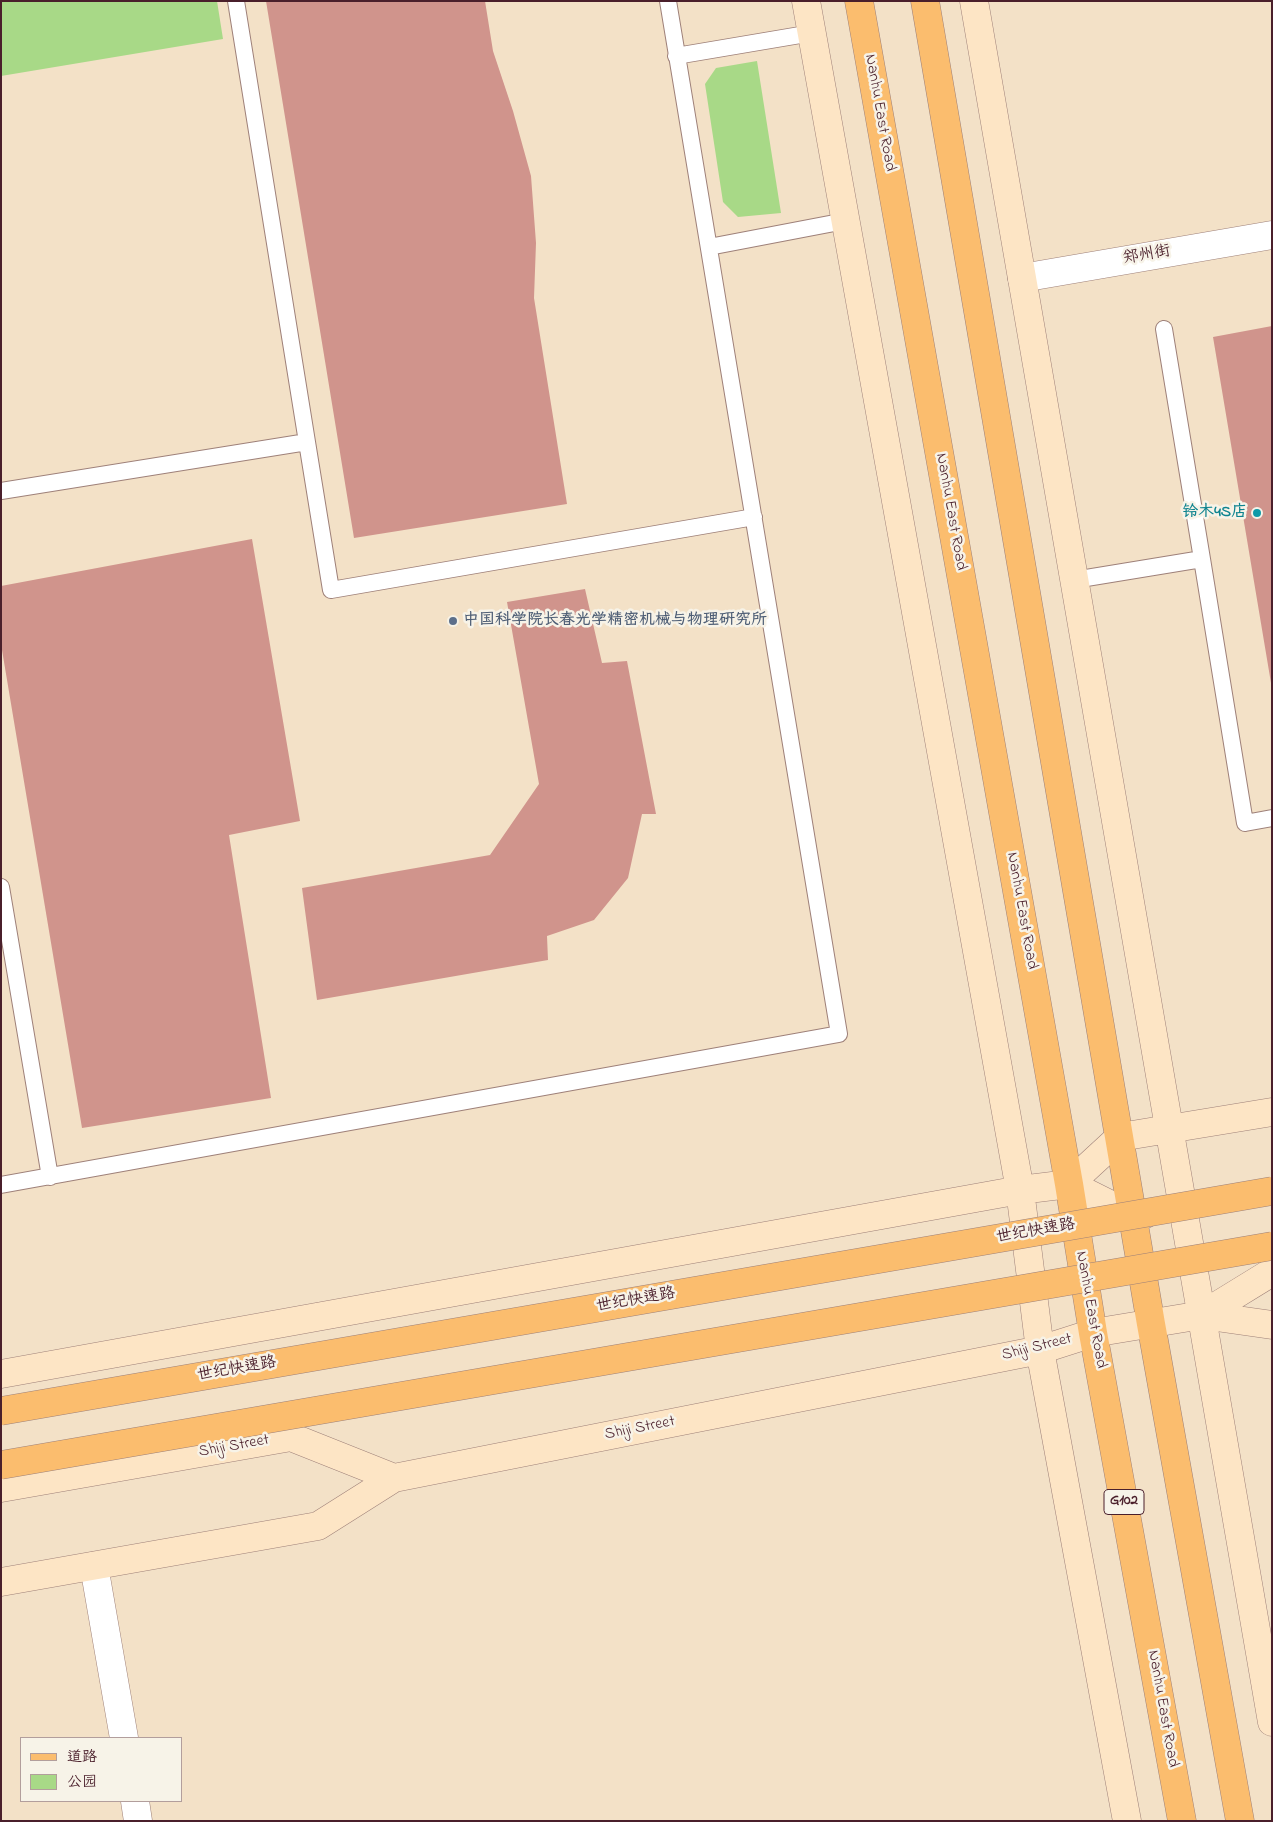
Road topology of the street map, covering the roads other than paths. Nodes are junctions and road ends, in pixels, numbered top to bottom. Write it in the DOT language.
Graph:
graph roads {
  1 [pos="236,1"];
  2 [pos="668,1"];
  3 [pos="806,1"];
  4 [pos="859,1"];
  5 [pos="925,1"];
  6 [pos="974,1"];
  7 [pos="812,33"];
  8 [pos="676,56"];
  9 [pos="844,221"];
  10 [pos="1272,235"];
  11 [pos="709,247"];
  12 [pos="1022,278"];
  13 [pos="1164,329"];
  14 [pos="307,442"];
  15 [pos="1,491"];
  16 [pos="754,518"];
  17 [pos="1202,558"];
  18 [pos="1074,580"];
  19 [pos="1272,818"];
  20 [pos="1,887"];
  21 [pos="1272,1112"];
  22 [pos="1168,1130"];
  23 [pos="1120,1137"];
  24 [pos="50,1177"];
  25 [pos="1069,1184"];
  26 [pos="1,1186"];
  27 [pos="1020,1190"];
  28 [pos="1272,1191"];
  29 [pos="1182,1208"];
  30 [pos="1133,1216"];
  31 [pos="1272,1246"];
  32 [pos="1272,1272"];
  33 [pos="1202,1315"];
  34 [pos="1151,1324"];
  35 [pos="1272,1325"];
  36 [pos="1093,1334"];
  37 [pos="1040,1350"];
  38 [pos="1,1374"];
  39 [pos="1,1411"];
  40 [pos="1,1465"];
  41 [pos="394,1478"];
  42 [pos="1,1488"];
  43 [pos="94,1566"];
  44 [pos="1,1582"];
  45 [pos="1272,1722"];
  46 [pos="124,1737"];
  47 [pos="135,1802"];
  48 [pos="138,1821"];
  49 [pos="1127,1821"];
  50 [pos="1182,1821"];
  51 [pos="1240,1821"];
  1 -- 14 [label="lane"];
  2 -- 8 [label="lane"];
  3 -- 7 [label="street"];
  4 -- 25 [label="main road, Nanhu East Road"];
  5 -- 23 [label="main road"];
  6 -- 12 [label="street"];
  7 -- 8 [label="lane"];
  7 -- 9 [label="street"];
  8 -- 11 [label="lane"];
  9 -- 11 [label="lane"];
  9 -- 27 [label="street"];
  10 -- 12 [label="street, 郑州街"];
  11 -- 16 [label="lane"];
  12 -- 18 [label="street"];
  13 -- 17 [label="lane"];
  14 -- 15 [label="lane"];
  14 -- 16 [label="lane"];
  16 -- 24 [label="lane"];
  17 -- 18 [label="lane"];
  17 -- 19 [label="lane"];
  18 -- 22 [label="street"];
  20 -- 24 [label="lane"];
  21 -- 22 [label="street"];
  22 -- 23 [label="street"];
  22 -- 29 [label="street"];
  23 -- 25 [label="street"];
  23 -- 30 [label="main road"];
  24 -- 26 [label="lane"];
  25 -- 27 [label="street"];
  25 -- 30 [label="street"];
  25 -- 36 [label="main road, Nanhu East Road / G102"];
  27 -- 37 [label="street"];
  27 -- 38 [label="street"];
  28 -- 29 [label="street"];
  28 -- 39 [label="main road, 世纪快速路, bridge"];
  29 -- 30 [label="street"];
  29 -- 33 [label="street"];
  30 -- 34 [label="main road"];
  31 -- 40 [label="main road, bridge"];
  32 -- 33 [label="street, Shiji Street"];
  33 -- 34 [label="street, Shiji Street"];
  33 -- 35 [label="street"];
  33 -- 45 [label="street"];
  34 -- 36 [label="street, Shiji Street"];
  34 -- 51 [label="main road"];
  36 -- 37 [label="street, Shiji Street"];
  36 -- 50 [label="main road, Nanhu East Road / G102"];
  37 -- 41 [label="street, Shiji Street"];
  37 -- 49 [label="street"];
  41 -- 42 [label="street, Shiji Street"];
  41 -- 43 [label="street"];
  43 -- 44 [label="street"];
  43 -- 46 [label="street"];
  47 -- 48 [label="street"];
}
